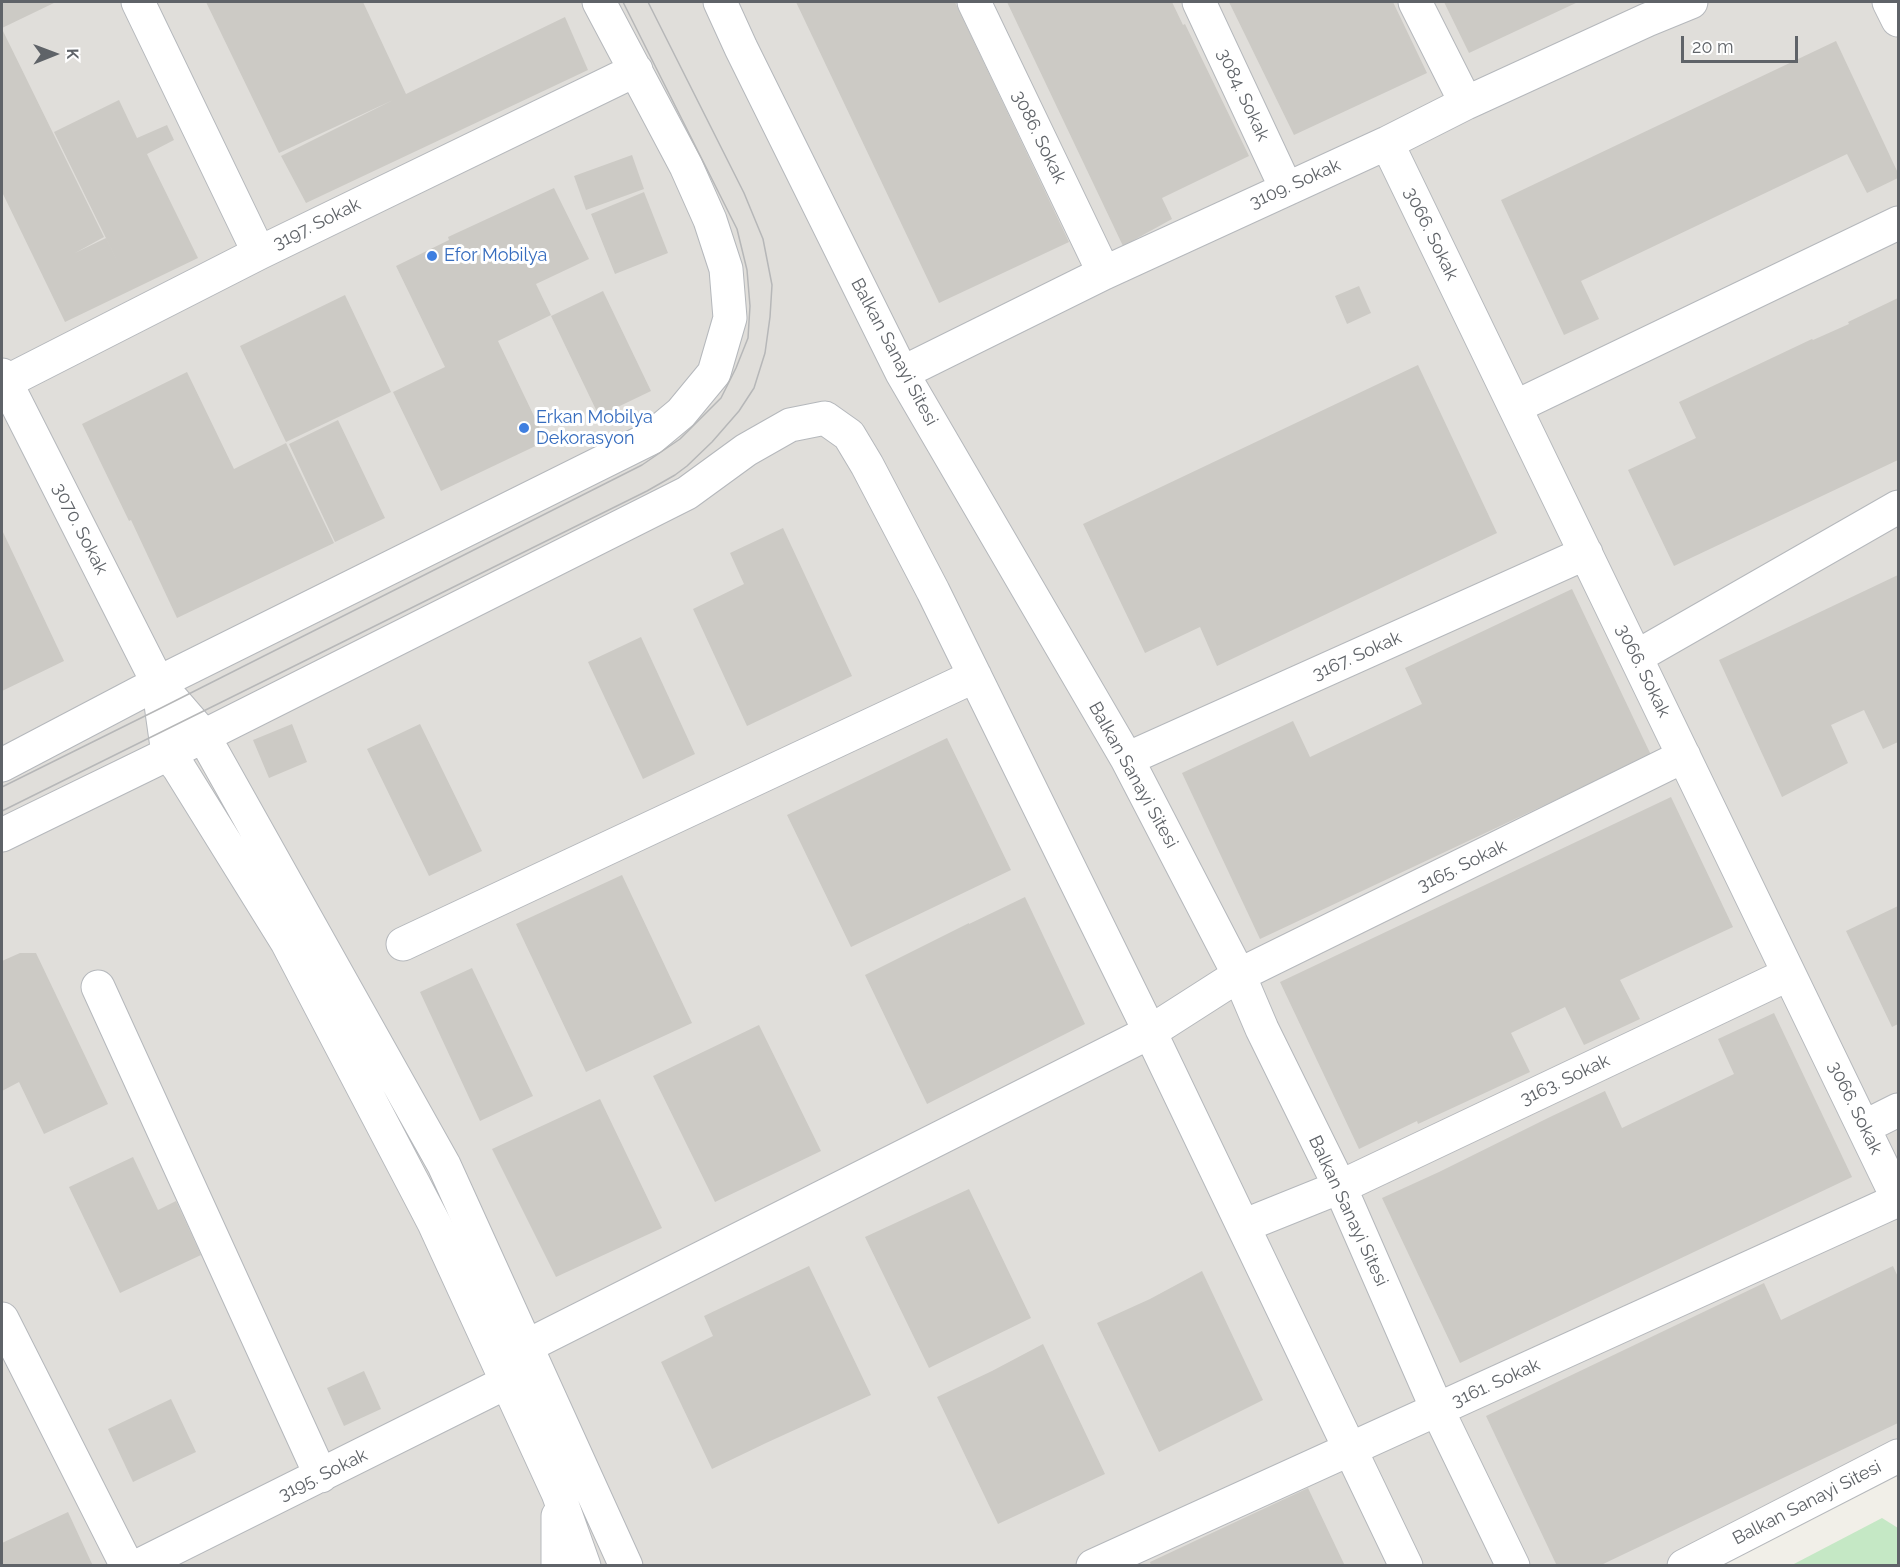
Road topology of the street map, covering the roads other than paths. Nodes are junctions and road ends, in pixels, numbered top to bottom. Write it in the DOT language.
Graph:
graph roads {
  1 [pos="138,2"];
  2 [pos="599,2"];
  3 [pos="720,2"];
  4 [pos="974,2"];
  5 [pos="1199,2"];
  6 [pos="1415,2"];
  7 [pos="1691,2"];
  8 [pos="1889,2"];
  9 [pos="1642,11"];
  10 [pos="1899,20"];
  11 [pos="636,70"];
  12 [pos="1466,103"];
  13 [pos="1387,143"];
  14 [pos="1286,188"];
  15 [pos="1899,223"];
  16 [pos="259,253"];
  17 [pos="1104,273"];
  18 [pos="902,374"];
  19 [pos="3,381"];
  20 [pos="1515,407"];
  21 [pos="1899,507"];
  22 [pos="1586,553"];
  23 [pos="1636,657"];
  24 [pos="975,676"];
  25 [pos="158,683"];
  26 [pos="203,735"];
  27 [pos="168,754"];
  28 [pos="1684,756"];
  29 [pos="1127,759"];
  30 [pos="2,765"];
  31 [pos="2,835"];
  32 [pos="403,944"];
  33 [pos="1790,974"];
  34 [pos="1239,975"];
  35 [pos="98,987"];
  36 [pos="1150,1032"];
  37 [pos="1899,1110"];
  38 [pos="1864,1127"];
  39 [pos="1340,1187"];
  40 [pos="1899,1200"];
  41 [pos="1243,1227"];
  42 [pos="2,1319"];
  43 [pos="527,1346"];
  44 [pos="507,1382"];
  45 [pos="1437,1409"];
  46 [pos="1349,1450"];
  47 [pos="1899,1456"];
  48 [pos="321,1476"];
  49 [pos="558,1494"];
  50 [pos="612,1533"];
  51 [pos="127,1566"];
  52 [pos="138,1566"];
  53 [pos="558,1566"];
  54 [pos="584,1566"];
  55 [pos="626,1566"];
  56 [pos="632,1566"];
  57 [pos="1094,1566"];
  58 [pos="1406,1566"];
  59 [pos="1513,1566"];
  60 [pos="1684,1566"];
  1 -- 16 [label="street"];
  2 -- 11 [label="street"];
  3 -- 18 [label="street, Balkan Sanayi Sitesi"];
  4 -- 17 [label="street, 3086. Sokak"];
  5 -- 14 [label="street, 3084. Sokak"];
  6 -- 12 [label="street"];
  7 -- 9 [label="street, 3109. Sokak"];
  8 -- 10 [label="street"];
  9 -- 12 [label="street, 3109. Sokak"];
  11 -- 16 [label="street, 3197. Sokak"];
  11 -- 25 [label="street"];
  12 -- 13 [label="street, 3109. Sokak"];
  13 -- 14 [label="street, 3109. Sokak"];
  13 -- 20 [label="street, 3066. Sokak"];
  14 -- 17 [label="street, 3109. Sokak"];
  15 -- 20 [label="street"];
  16 -- 19 [label="street, 3197. Sokak"];
  17 -- 18 [label="street, 3109. Sokak"];
  18 -- 29 [label="street, Balkan Sanayi Sitesi"];
  19 -- 25 [label="street, 3070. Sokak"];
  20 -- 22 [label="street, 3066. Sokak"];
  21 -- 23 [label="street"];
  22 -- 23 [label="street, 3066. Sokak"];
  22 -- 29 [label="street, 3167. Sokak"];
  23 -- 28 [label="street, 3066. Sokak"];
  24 -- 26 [label="street"];
  24 -- 32 [label="street"];
  24 -- 36 [label="street"];
  25 -- 26 [label="street"];
  25 -- 27 [label="street"];
  25 -- 30 [label="street"];
  26 -- 27 [label="street"];
  26 -- 43 [label="street"];
  27 -- 31 [label="street"];
  27 -- 44 [label="street"];
  28 -- 33 [label="street, 3066. Sokak"];
  28 -- 34 [label="street, 3165. Sokak"];
  29 -- 34 [label="street, Balkan Sanayi Sitesi"];
  33 -- 38 [label="street, 3066. Sokak"];
  33 -- 39 [label="street, 3163. Sokak"];
  34 -- 36 [label="street, 3165. Sokak"];
  34 -- 39 [label="street, Balkan Sanayi Sitesi"];
  35 -- 48 [label="street"];
  36 -- 41 [label="street"];
  36 -- 43 [label="street, 3165. Sokak"];
  37 -- 38 [label="street"];
  38 -- 40 [label="street, 3066. Sokak"];
  39 -- 41 [label="street, 3163. Sokak"];
  39 -- 45 [label="street, Balkan Sanayi Sitesi"];
  40 -- 45 [label="street, 3161. Sokak"];
  41 -- 46 [label="street"];
  42 -- 51 [label="street"];
  43 -- 50 [label="street"];
  44 -- 48 [label="street, 3195. Sokak"];
  44 -- 49 [label="street"];
  45 -- 46 [label="street, 3161. Sokak"];
  45 -- 59 [label="street, Balkan Sanayi Sitesi"];
  46 -- 57 [label="street, 3161. Sokak"];
  46 -- 58 [label="street"];
  47 -- 60 [label="street, Balkan Sanayi Sitesi"];
  48 -- 52 [label="street, 3195. Sokak"];
  49 -- 53 [label="street"];
  49 -- 54 [label="street"];
  50 -- 55 [label="street"];
  50 -- 56 [label="street"];
}
